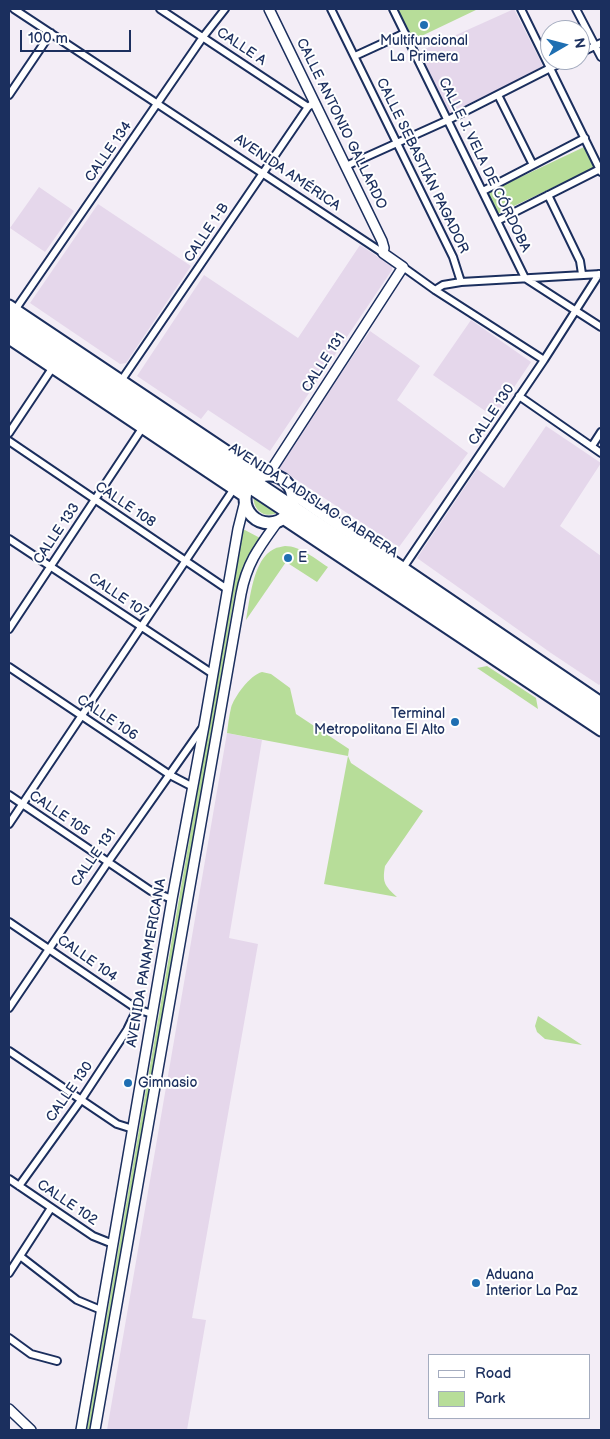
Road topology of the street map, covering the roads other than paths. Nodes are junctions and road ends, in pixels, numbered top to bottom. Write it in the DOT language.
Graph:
graph roads {
  1 [pos="15,9"];
  2 [pos="160,9"];
  3 [pos="225,9"];
  4 [pos="269,9"];
  5 [pos="332,9"];
  6 [pos="393,9"];
  7 [pos="521,9"];
  8 [pos="576,9"];
  9 [pos="51,33"];
  10 [pos="405,33"];
  11 [pos="203,37"];
  12 [pos="598,44"];
  13 [pos="540,48"];
  14 [pos="355,56"];
  15 [pos="601,57"];
  16 [pos="546,70"];
  17 [pos="551,70"];
  18 [pos="9,95"];
  19 [pos="498,95"];
  20 [pos="158,104"];
  21 [pos="312,105"];
  22 [pos="448,120"];
  23 [pos="585,138"];
  24 [pos="397,143"];
  25 [pos="598,158"];
  26 [pos="533,165"];
  27 [pos="346,166"];
  28 [pos="601,171"];
  29 [pos="263,174"];
  30 [pos="483,191"];
  31 [pos="548,195"];
  32 [pos="497,221"];
  33 [pos="383,253"];
  34 [pos="403,267"];
  35 [pos="582,274"];
  36 [pos="600,274"];
  37 [pos="525,278"];
  38 [pos="461,282"];
  39 [pos="435,290"];
  40 [pos="577,310"];
  41 [pos="11,311"];
  42 [pos="601,327"];
  43 [pos="9,328"];
  44 [pos="9,338"];
  45 [pos="544,360"];
  46 [pos="53,368"];
  47 [pos="121,381"];
  48 [pos="519,396"];
  49 [pos="143,427"];
  50 [pos="601,432"];
  51 [pos="9,433"];
  52 [pos="9,441"];
  53 [pos="592,446"];
  54 [pos="601,452"];
  55 [pos="249,482"];
  56 [pos="95,499"];
  57 [pos="287,510"];
  58 [pos="9,539"];
  59 [pos="186,561"];
  60 [pos="50,566"];
  61 [pos="403,568"];
  62 [pos="227,589"];
  63 [pos="141,627"];
  64 [pos="9,629"];
  65 [pos="9,667"];
  66 [pos="212,674"];
  67 [pos="209,695"];
  68 [pos="222,697"];
  69 [pos="601,704"];
  70 [pos="81,716"];
  71 [pos="601,721"];
  72 [pos="204,726"];
  73 [pos="601,730"];
  74 [pos="170,775"];
  75 [pos="193,787"];
  76 [pos="9,795"];
  77 [pos="22,804"];
  78 [pos="9,824"];
  79 [pos="108,862"];
  80 [pos="172,899"];
  81 [pos="9,922"];
  82 [pos="49,948"];
  83 [pos="9,1008"];
  84 [pos="137,1009"];
  85 [pos="152,1014"];
  86 [pos="9,1051"];
  87 [pos="81,1100"];
  88 [pos="133,1129"];
  89 [pos="9,1179"];
  90 [pos="19,1186"];
  91 [pos="51,1208"];
  92 [pos="113,1244"];
  93 [pos="20,1256"];
  94 [pos="9,1273"];
  95 [pos="101,1310"];
  96 [pos="9,1338"];
  97 [pos="56,1360"];
  98 [pos="9,1409"];
  99 [pos="31,1430"];
  100 [pos="81,1430"];
  101 [pos="95,1430"];
  1 -- 9 [label="street, AVENIDA AMÉRICA"];
  2 -- 11 [label="street, CALLE A"];
  3 -- 11 [label="street, CALLE 134"];
  4 -- 21 [label="main road, CALLE ANTONIO GALLARDO"];
  5 -- 14 [label="street, CALLE SEBASTIÁN PAGADOR"];
  6 -- 10 [label="street, CALLE J. VELA DE CÓRDOBA"];
  7 -- 13 [label="street"];
  8 -- 12 [label="street"];
  9 -- 18 [label="street"];
  9 -- 20 [label="street, AVENIDA AMÉRICA"];
  10 -- 14 [label="street"];
  10 -- 22 [label="street, CALLE J. VELA DE CÓRDOBA"];
  11 -- 20 [label="street, CALLE 134"];
  11 -- 21 [label="street, CALLE A"];
  12 -- 15 [label="street"];
  14 -- 24 [label="street, CALLE SEBASTIÁN PAGADOR"];
  16 -- 19 [label="street"];
  17 -- 23 [label="street"];
  19 -- 22 [label="street"];
  19 -- 26 [label="street"];
  20 -- 29 [label="street, AVENIDA AMÉRICA"];
  20 -- 41 [label="street, CALLE 134"];
  21 -- 27 [label="main road, CALLE ANTONIO GALLARDO"];
  21 -- 29 [label="street, CALLE 1-B"];
  22 -- 24 [label="street"];
  22 -- 30 [label="street, CALLE J. VELA DE CÓRDOBA"];
  23 -- 25 [label="street"];
  23 -- 26 [label="street"];
  24 -- 27 [label="street"];
  24 -- 38 [label="street, CALLE SEBASTIÁN PAGADOR"];
  25 -- 28 [label="street"];
  26 -- 30 [label="street"];
  27 -- 33 [label="main road, CALLE ANTONIO GALLARDO"];
  28 -- 31 [label="street"];
  29 -- 33 [label="street, AVENIDA AMÉRICA"];
  29 -- 47 [label="street, CALLE 1-B"];
  30 -- 32 [label="street, CALLE J. VELA DE CÓRDOBA"];
  31 -- 32 [label="street"];
  31 -- 35 [label="street"];
  32 -- 37 [label="street, CALLE J. VELA DE CÓRDOBA"];
  33 -- 34 [label="main road, AVENIDA AMÉRICA"];
  34 -- 39 [label="street, AVENIDA AMÉRICA"];
  34 -- 55 [label="main road, CALLE 131"];
  35 -- 36 [label="street"];
  35 -- 37 [label="street"];
  36 -- 40 [label="street, CALLE 130"];
  37 -- 38 [label="street"];
  37 -- 40 [label="street"];
  38 -- 39 [label="street"];
  39 -- 45 [label="street, AVENIDA AMÉRICA"];
  40 -- 42 [label="street"];
  40 -- 45 [label="street, CALLE 130"];
  41 -- 47 [label="highway, AVENIDA LADISLAO CABRERA"];
  41 -- 55 [label="main road, AVENIDA LADISLAO CABRERA"];
  43 -- 55 [label="main road, AVENIDA LADISLAO CABRERA"];
  44 -- 46 [label="highway, AVENIDA LADISLAO CABRERA"];
  45 -- 48 [label="street, CALLE 130"];
  46 -- 49 [label="highway, AVENIDA LADISLAO CABRERA"];
  46 -- 51 [label="street"];
  47 -- 55 [label="highway, AVENIDA LADISLAO CABRERA"];
  48 -- 53 [label="street"];
  48 -- 61 [label="street, CALLE 130"];
  49 -- 55 [label="highway, AVENIDA LADISLAO CABRERA"];
  49 -- 56 [label="street, CALLE 133"];
  50 -- 53 [label="street"];
  52 -- 56 [label="street, CALLE 108"];
  53 -- 54 [label="street"];
  55 -- 57 [label="main road, AVENIDA LADISLAO CABRERA"];
  55 -- 57 [label="highway"];
  55 -- 57 [label="highway"];
  55 -- 59 [label="street"];
  55 -- 62 [label="main road, AVENIDA PANAMERICANA"];
  56 -- 59 [label="street, CALLE 108"];
  56 -- 60 [label="street, CALLE 133"];
  57 -- 61 [label="highway, AVENIDA LADISLAO CABRERA"];
  57 -- 68 [label="main road"];
  57 -- 69 [label="main road, AVENIDA LADISLAO CABRERA"];
  57 -- 71 [label="main road, AVENIDA LADISLAO CABRERA"];
  57 -- 73 [label="highway, AVENIDA LADISLAO CABRERA"];
  58 -- 60 [label="street, CALLE 107"];
  59 -- 62 [label="street, CALLE 108"];
  59 -- 63 [label="street"];
  60 -- 63 [label="street, CALLE 107"];
  60 -- 64 [label="street, CALLE 133"];
  61 -- 69 [label="highway, AVENIDA LADISLAO CABRERA"];
  62 -- 66 [label="main road, AVENIDA PANAMERICANA"];
  63 -- 66 [label="street, CALLE 107"];
  63 -- 70 [label="street"];
  65 -- 70 [label="street, CALLE 106"];
  66 -- 67 [label="main road, AVENIDA PANAMERICANA"];
  67 -- 68 [label="main road"];
  67 -- 72 [label="main road, AVENIDA PANAMERICANA"];
  68 -- 101 [label="main road"];
  70 -- 74 [label="street, CALLE 106"];
  70 -- 77 [label="street"];
  72 -- 74 [label="street, CALLE 131"];
  72 -- 75 [label="main road, AVENIDA PANAMERICANA"];
  74 -- 75 [label="street, CALLE 106"];
  74 -- 79 [label="street, CALLE 131"];
  75 -- 80 [label="main road, AVENIDA PANAMERICANA"];
  76 -- 77 [label="street, CALLE 105"];
  77 -- 78 [label="street"];
  77 -- 79 [label="street, CALLE 105"];
  79 -- 80 [label="street, CALLE 105"];
  79 -- 82 [label="street, CALLE 131"];
  80 -- 85 [label="main road, AVENIDA PANAMERICANA"];
  81 -- 82 [label="street, CALLE 104"];
  82 -- 83 [label="street, CALLE 131"];
  82 -- 84 [label="street, CALLE 104"];
  84 -- 85 [label="street, CALLE 104"];
  84 -- 87 [label="street, CALLE 130"];
  85 -- 88 [label="main road, AVENIDA PANAMERICANA"];
  86 -- 87 [label="street"];
  87 -- 88 [label="street"];
  87 -- 90 [label="street, CALLE 130"];
  88 -- 92 [label="main road, AVENIDA PANAMERICANA"];
  89 -- 90 [label="street, CALLE 102"];
  90 -- 91 [label="street, CALLE 102"];
  91 -- 92 [label="street, CALLE 102"];
  91 -- 93 [label="street"];
  92 -- 95 [label="main road, AVENIDA PANAMERICANA"];
  93 -- 94 [label="street"];
  93 -- 95 [label="street"];
  95 -- 100 [label="main road, AVENIDA PANAMERICANA"];
  96 -- 97 [label="street"];
  98 -- 99 [label="main road"];
}
